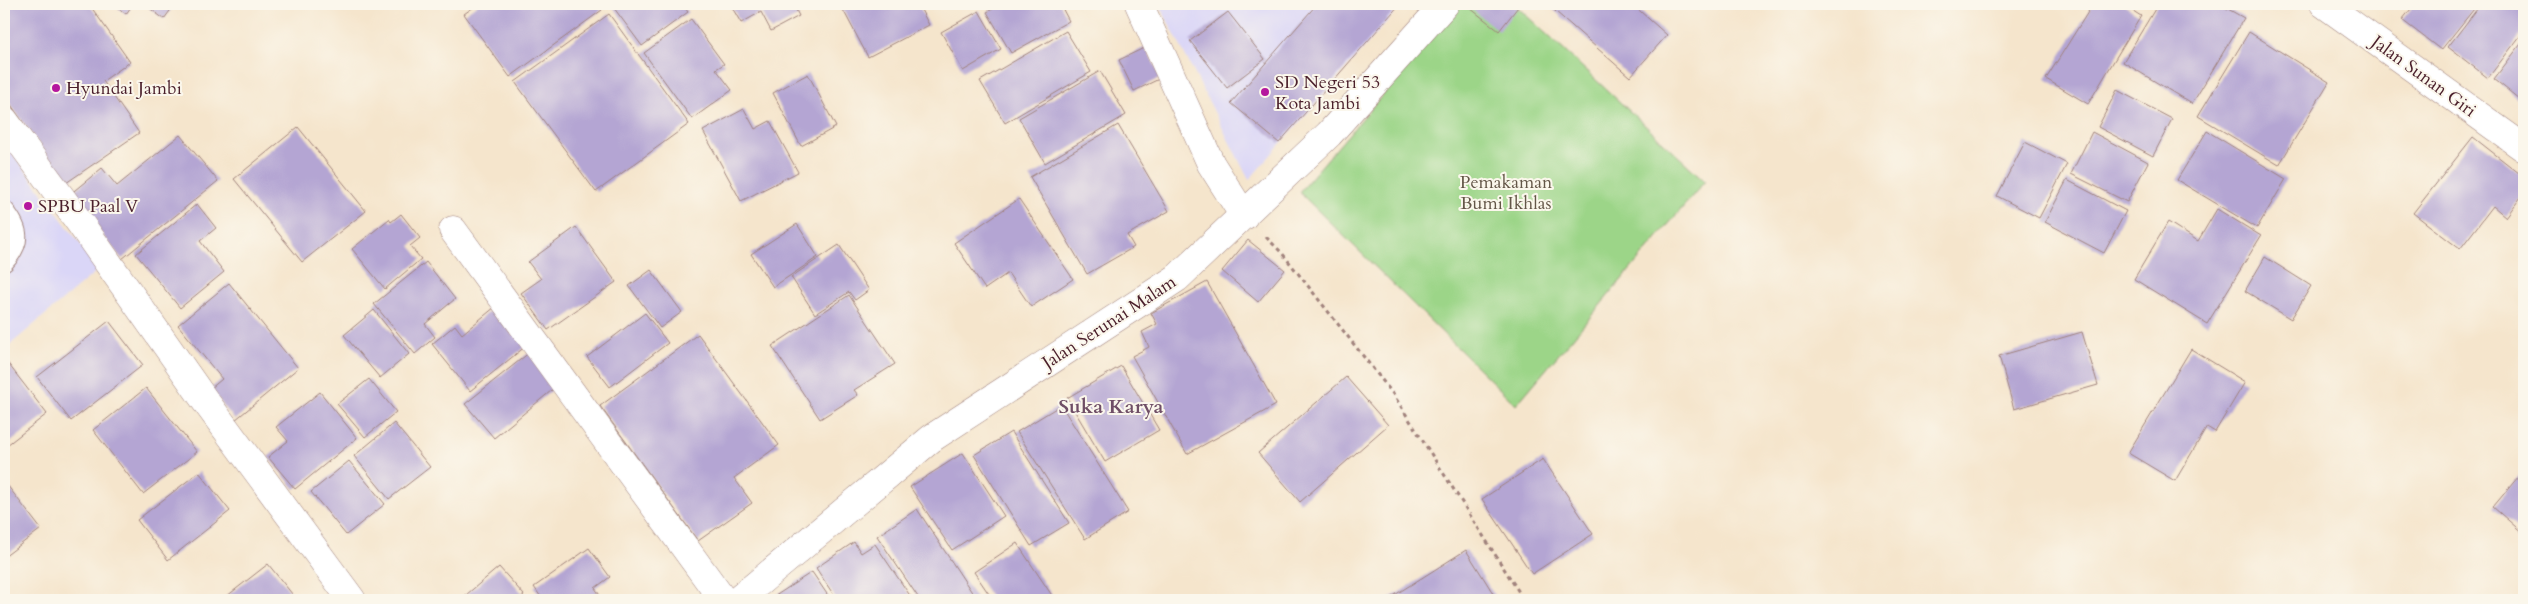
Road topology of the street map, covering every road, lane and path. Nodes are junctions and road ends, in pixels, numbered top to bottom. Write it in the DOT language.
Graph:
graph roads {
  1 [pos="1139,4"];
  2 [pos="1445,4"];
  3 [pos="2324,4"];
  4 [pos="4,120"];
  5 [pos="2524,148"];
  6 [pos="4,210"];
  7 [pos="1244,216"];
  8 [pos="453,230"];
  9 [pos="4,262"];
  10 [pos="352,600"];
  11 [pos="723,600"];
  12 [pos="738,600"];
  13 [pos="1524,600"];
  1 -- 7 [label="street"];
  2 -- 7 [label="street, Jalan Serunai Malam"];
  3 -- 5 [label="street, Jalan Sunan Giri"];
  4 -- 10 [label="street"];
  6 -- 9 [label="lane"];
  7 -- 12 [label="street, Jalan Serunai Malam"];
  7 -- 13 [label="path"];
  8 -- 11 [label="street"];
}
